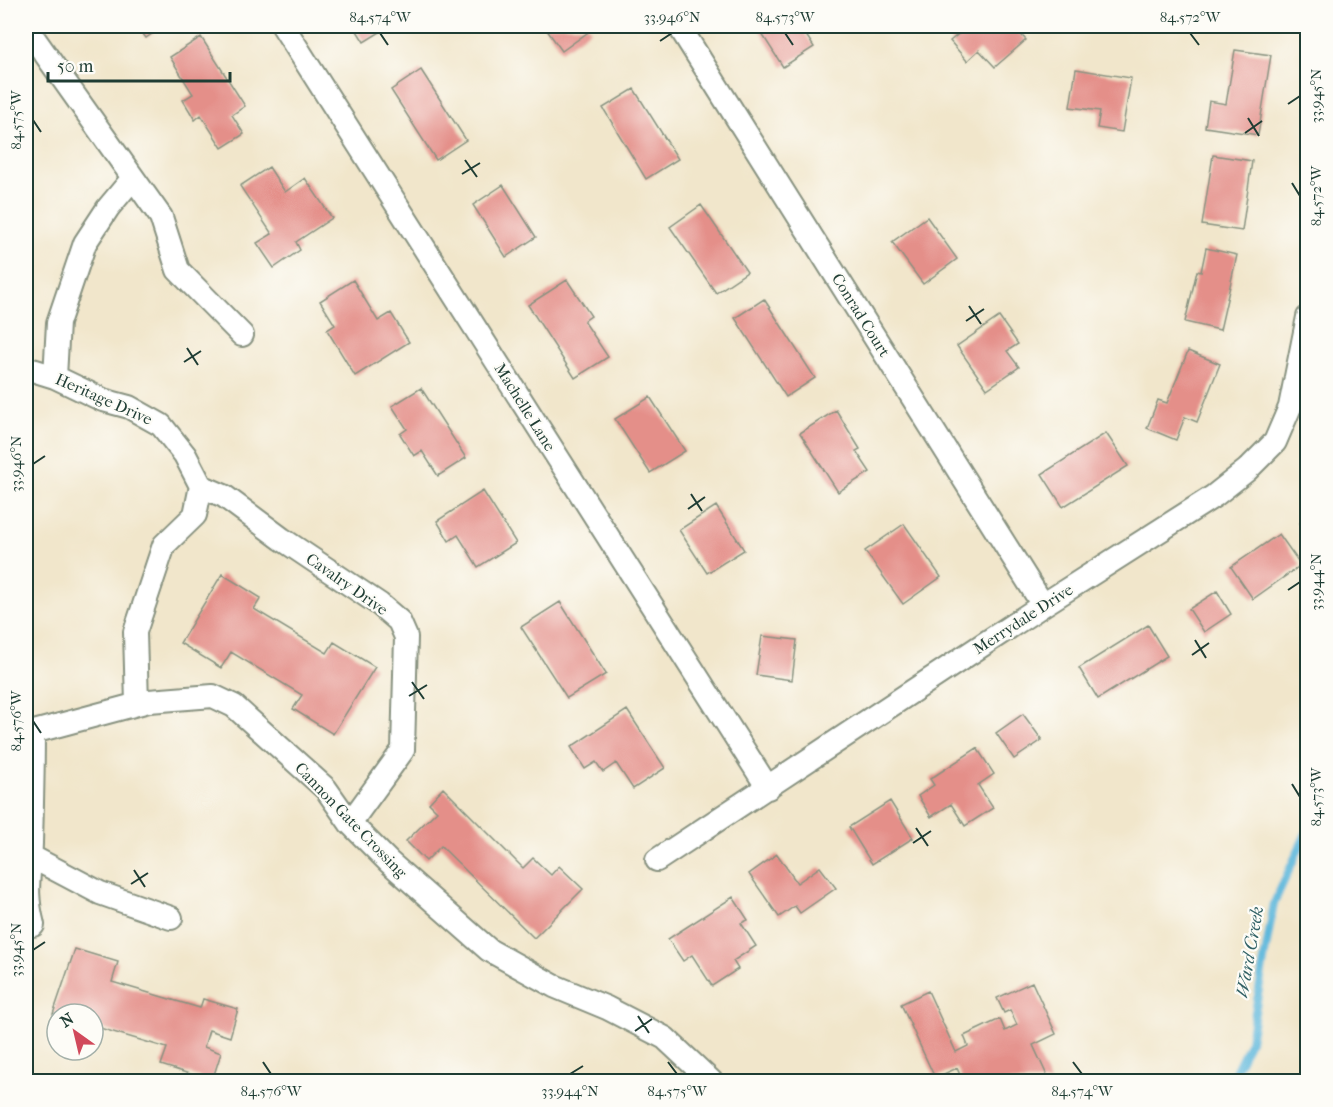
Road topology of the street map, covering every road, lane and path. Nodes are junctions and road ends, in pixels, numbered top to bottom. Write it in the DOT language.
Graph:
graph roads {
  1 [pos="283,26"];
  2 [pos="679,26"];
  3 [pos="26,27"];
  4 [pos="133,178"];
  5 [pos="1308,317"];
  6 [pos="242,335"];
  7 [pos="26,368"];
  8 [pos="55,377"];
  9 [pos="201,486"];
  10 [pos="1043,605"];
  11 [pos="137,704"];
  12 [pos="29,733"];
  13 [pos="768,788"];
  14 [pos="350,823"];
  15 [pos="30,856"];
  16 [pos="657,860"];
  17 [pos="171,918"];
  18 [pos="33,925"];
  19 [pos="712,1082"];
  1 -- 13 [label="street, Machelle Lane"];
  2 -- 10 [label="street, Conrad Court"];
  3 -- 4 [label="street"];
  4 -- 6 [label="street"];
  4 -- 8 [label="street"];
  5 -- 10 [label="street, Merrydale Drive"];
  7 -- 8 [label="street, Heritage Drive"];
  8 -- 9 [label="street, Heritage Drive"];
  9 -- 11 [label="street"];
  9 -- 14 [label="street, Cavalry Drive"];
  10 -- 13 [label="street, Merrydale Drive"];
  11 -- 12 [label="street, Cannon Gate Crossing"];
  11 -- 14 [label="street, Cannon Gate Crossing"];
  12 -- 15 [label="street"];
  13 -- 16 [label="street, Merrydale Drive"];
  14 -- 19 [label="street, Cannon Gate Crossing"];
  15 -- 17 [label="street"];
  15 -- 18 [label="street"];
}
